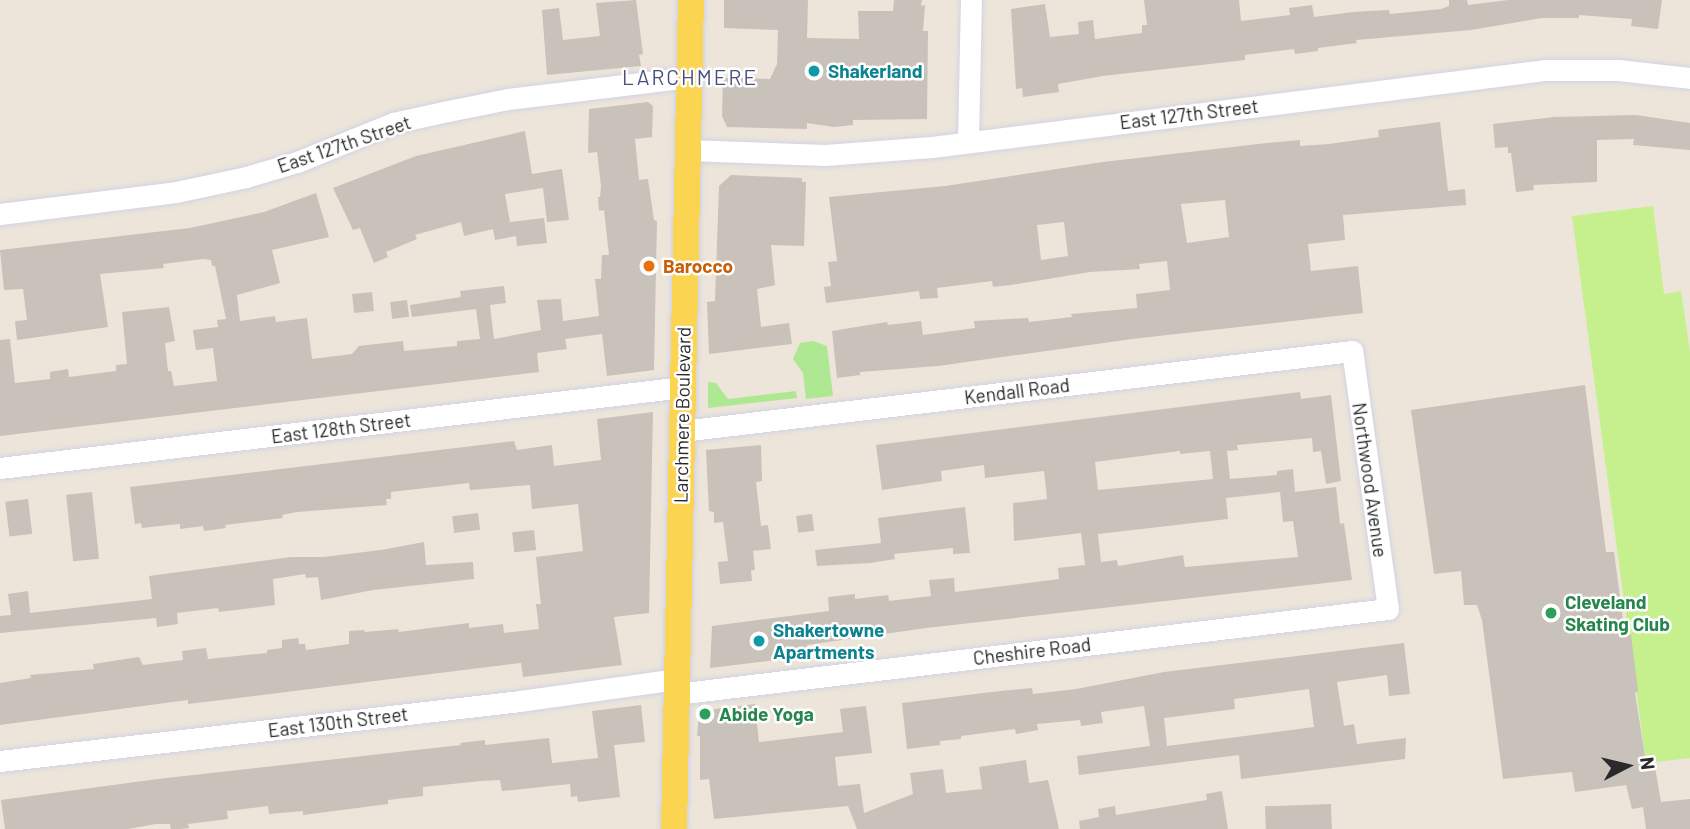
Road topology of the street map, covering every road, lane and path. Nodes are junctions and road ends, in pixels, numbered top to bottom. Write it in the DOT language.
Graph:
graph roads {
  1 [pos="691,0"];
  2 [pos="971,0"];
  3 [pos="689,77"];
  4 [pos="1690,78"];
  5 [pos="968,141"];
  6 [pos="688,150"];
  7 [pos="0,214"];
  8 [pos="1352,351"];
  9 [pos="683,387"];
  10 [pos="682,431"];
  11 [pos="0,468"];
  12 [pos="1388,610"];
  13 [pos="676,687"];
  14 [pos="0,761"];
  15 [pos="674,829"];
  1 -- 3 [label="main road, Larchmere Boulevard"];
  2 -- 5 [label="street"];
  3 -- 6 [label="main road, Larchmere Boulevard"];
  3 -- 7 [label="street, East 127th Street"];
  4 -- 5 [label="street, East 127th Street"];
  5 -- 6 [label="street, East 127th Street"];
  6 -- 9 [label="main road, Larchmere Boulevard"];
  8 -- 10 [label="street, Kendall Road"];
  8 -- 12 [label="street, Northwood Avenue"];
  9 -- 10 [label="main road, Larchmere Boulevard"];
  9 -- 11 [label="street, East 128th Street"];
  10 -- 13 [label="main road, Larchmere Boulevard"];
  12 -- 13 [label="street, Cheshire Road"];
  13 -- 14 [label="street, East 130th Street"];
  13 -- 15 [label="main road, Larchmere Boulevard"];
}
